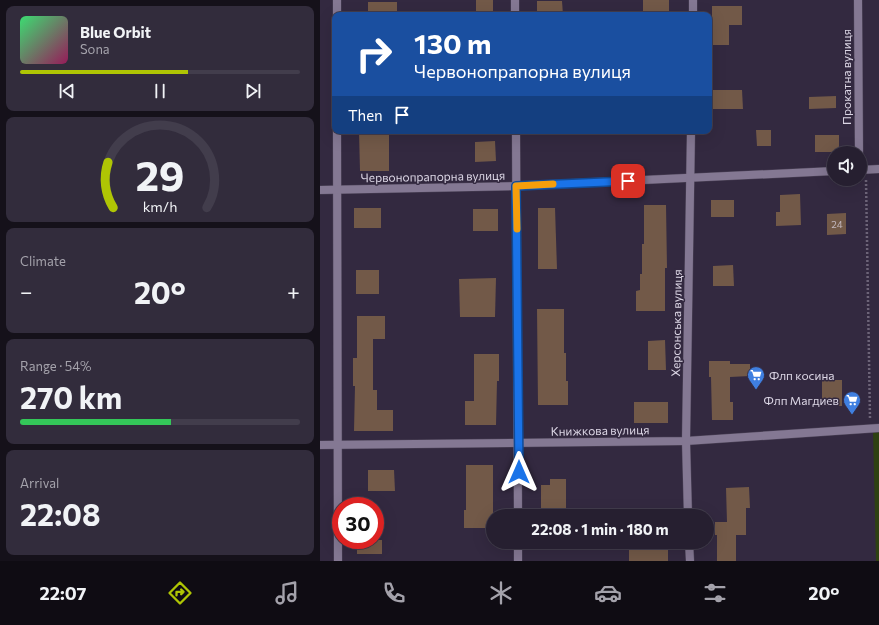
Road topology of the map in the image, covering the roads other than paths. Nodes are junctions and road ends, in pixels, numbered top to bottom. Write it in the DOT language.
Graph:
graph roads {
  1 [pos="337,0"];
  2 [pos="515,0"];
  3 [pos="693,0"];
  4 [pos="858,0"];
  5 [pos="337,12"];
  6 [pos="515,12"];
  7 [pos="692,12"];
  8 [pos="337,134"];
  9 [pos="516,134"];
  10 [pos="691,134"];
  11 [pos="859,146"];
  12 [pos="879,169"];
  13 [pos="867,170"];
  14 [pos="827,171"];
  15 [pos="691,178"];
  16 [pos="516,186"];
  17 [pos="320,190"];
  18 [pos="336,190"];
  19 [pos="879,428"];
  20 [pos="686,441"];
  21 [pos="519,443"];
  22 [pos="338,444"];
  23 [pos="320,445"];
  24 [pos="518,509"];
  25 [pos="688,509"];
  26 [pos="518,549"];
  27 [pos="689,549"];
  28 [pos="338,561"];
  29 [pos="518,561"];
  30 [pos="690,561"];
  1 -- 5 [label="street"];
  2 -- 6 [label="street"];
  3 -- 7 [label="street"];
  4 -- 11 [label="street, Прокатна вулиця"];
  8 -- 18 [label="street"];
  9 -- 16 [label="street"];
  10 -- 15 [label="street, Херсонська вулиця"];
  12 -- 13 [label="street"];
  14 -- 15 [label="street, Червонопрапорна вулиця"];
  15 -- 16 [label="street, Червонопрапорна вулиця"];
  15 -- 20 [label="street, Херсонська вулиця"];
  16 -- 18 [label="street, Червонопрапорна вулиця"];
  16 -- 21 [label="street"];
  17 -- 18 [label="street, Червонопрапорна вулиця"];
  18 -- 22 [label="street"];
  19 -- 20 [label="street, Книжкова вулиця"];
  20 -- 21 [label="street, Книжкова вулиця"];
  20 -- 25 [label="street, Херсонська вулиця"];
  21 -- 22 [label="street, Книжкова вулиця"];
  21 -- 24 [label="street"];
  22 -- 23 [label="street, Книжкова вулиця"];
  22 -- 28 [label="street"];
  26 -- 29 [label="street"];
  27 -- 30 [label="street"];
}
